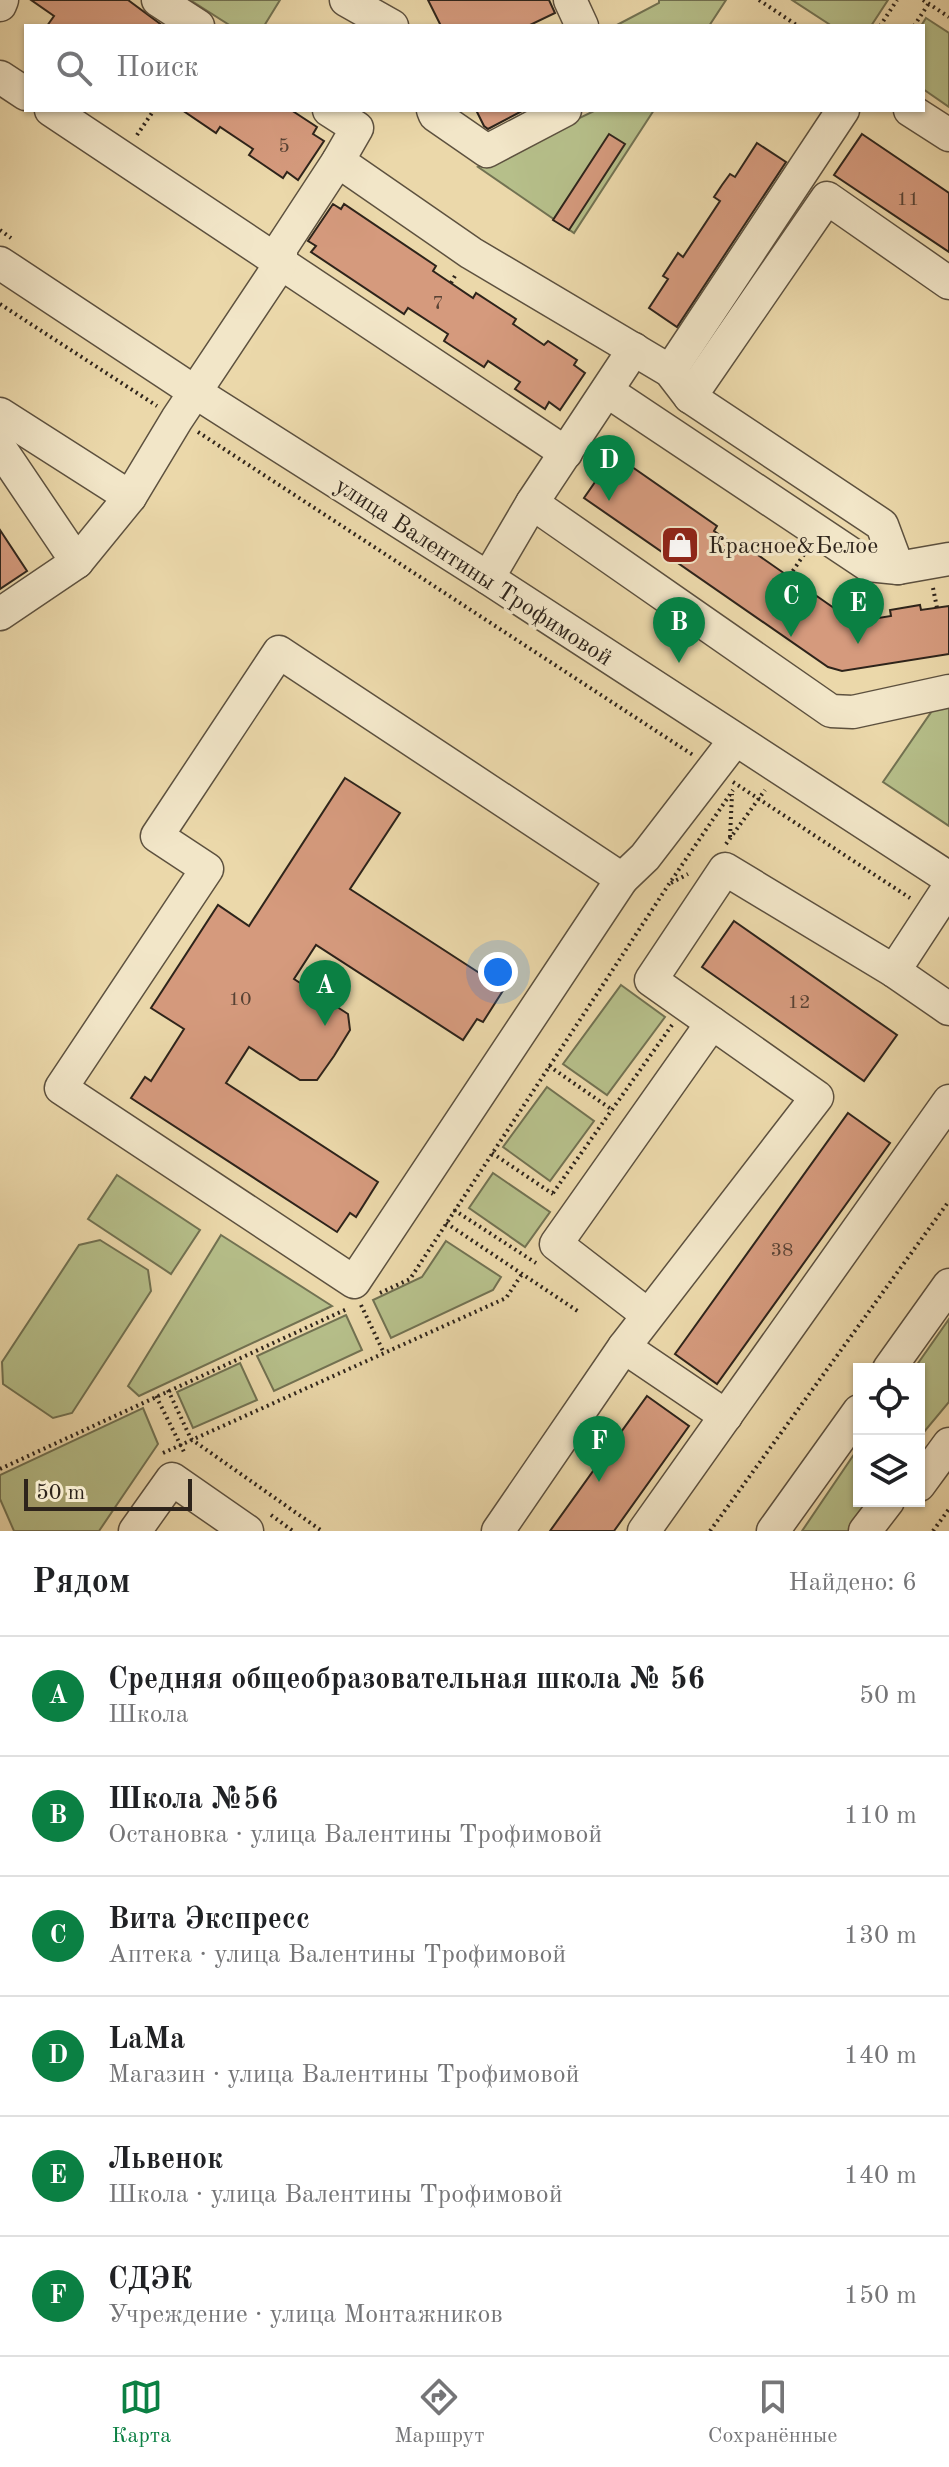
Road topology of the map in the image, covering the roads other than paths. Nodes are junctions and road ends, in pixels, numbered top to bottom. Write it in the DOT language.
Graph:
graph roads {
  1 [pos="158,0"];
  2 [pos="346,0"];
  3 [pos="570,0"];
  4 [pos="195,24"];
  5 [pos="388,24"];
  6 [pos="581,24"];
  7 [pos="0,77"];
  8 [pos="24,93"];
  9 [pos="54,112"];
  10 [pos="332,112"];
  11 [pos="434,112"];
  12 [pos="561,112"];
  13 [pos="842,112"];
  14 [pos="913,112"];
  15 [pos="949,135"];
  16 [pos="338,161"];
  17 [pos="0,263"];
  18 [pos="281,263"];
  19 [pos="949,283"];
  20 [pos="634,349"];
  21 [pos="670,371"];
  22 [pos="607,391"];
  23 [pos="195,392"];
  24 [pos="690,397"];
  25 [pos="0,414"];
  26 [pos="0,448"];
  27 [pos="566,453"];
  28 [pos="130,497"];
  29 [pos="532,503"];
  30 [pos="949,559"];
  31 [pos="77,562"];
  32 [pos="898,568"];
  33 [pos="488,578"];
  34 [pos="0,614"];
  35 [pos="949,691"];
  36 [pos="735,740"];
  37 [pos="949,878"];
  38 [pos="622,879"];
  39 [pos="941,900"];
  40 [pos="894,971"];
  41 [pos="949,1009"];
  42 [pos="712,1023"];
  43 [pos="949,1101"];
  44 [pos="949,1285"];
  45 [pos="648,1315"];
  46 [pos="624,1347"];
  47 [pos="893,1363"];
  48 [pos="726,1416"];
  49 [pos="853,1419"];
  50 [pos="853,1432"];
  51 [pos="949,1433"];
  52 [pos="949,1444"];
  53 [pos="925,1455"];
  54 [pos="925,1477"];
  55 [pos="883,1507"];
  56 [pos="904,1507"];
  57 [pos="258,1522"];
  58 [pos="135,1531"];
  59 [pos="498,1531"];
  60 [pos="644,1531"];
  61 [pos="773,1531"];
  62 [pos="792,1531"];
  63 [pos="865,1531"];
  64 [pos="886,1531"];
  1 -- 4 [label="street"];
  2 -- 5 [label="street"];
  3 -- 6 [label="street"];
  7 -- 8 [label="street"];
  9 -- 18 [label="street"];
  10 -- 16 [label="street"];
  11 -- 12 [label="street"];
  13 -- 21 [label="street"];
  14 -- 15 [label="street"];
  16 -- 18 [label="street"];
  16 -- 20 [label="street"];
  17 -- 23 [label="street, улица Валентины Трофимовой"];
  18 -- 23 [label="street"];
  18 -- 27 [label="street"];
  19 -- 24 [label="street"];
  20 -- 21 [label="street"];
  20 -- 22 [label="street"];
  21 -- 24 [label="street"];
  22 -- 27 [label="street"];
  22 -- 32 [label="street"];
  23 -- 28 [label="street"];
  23 -- 33 [label="street, улица Валентины Трофимовой"];
  24 -- 32 [label="street"];
  25 -- 28 [label="street"];
  26 -- 31 [label="street"];
  27 -- 29 [label="street"];
  28 -- 31 [label="street"];
  29 -- 33 [label="street"];
  29 -- 35 [label="street"];
  30 -- 32 [label="street"];
  31 -- 34 [label="street"];
  33 -- 36 [label="street, улица Валентины Трофимовой"];
  36 -- 37 [label="street, улица Валентины Трофимовой"];
  36 -- 38 [label="street"];
  38 -- 38 [label="street"];
  39 -- 40 [label="street"];
  40 -- 41 [label="street"];
  40 -- 42 [label="street"];
  42 -- 45 [label="street"];
  42 -- 45 [label="street"];
  43 -- 48 [label="street"];
  44 -- 47 [label="street"];
  45 -- 46 [label="street"];
  46 -- 48 [label="street"];
  46 -- 59 [label="street"];
  48 -- 60 [label="street"];
  49 -- 61 [label="street"];
  50 -- 62 [label="street"];
  51 -- 53 [label="street"];
  52 -- 54 [label="street"];
  55 -- 63 [label="street"];
  56 -- 64 [label="street"];
  57 -- 58 [label="street"];
}
